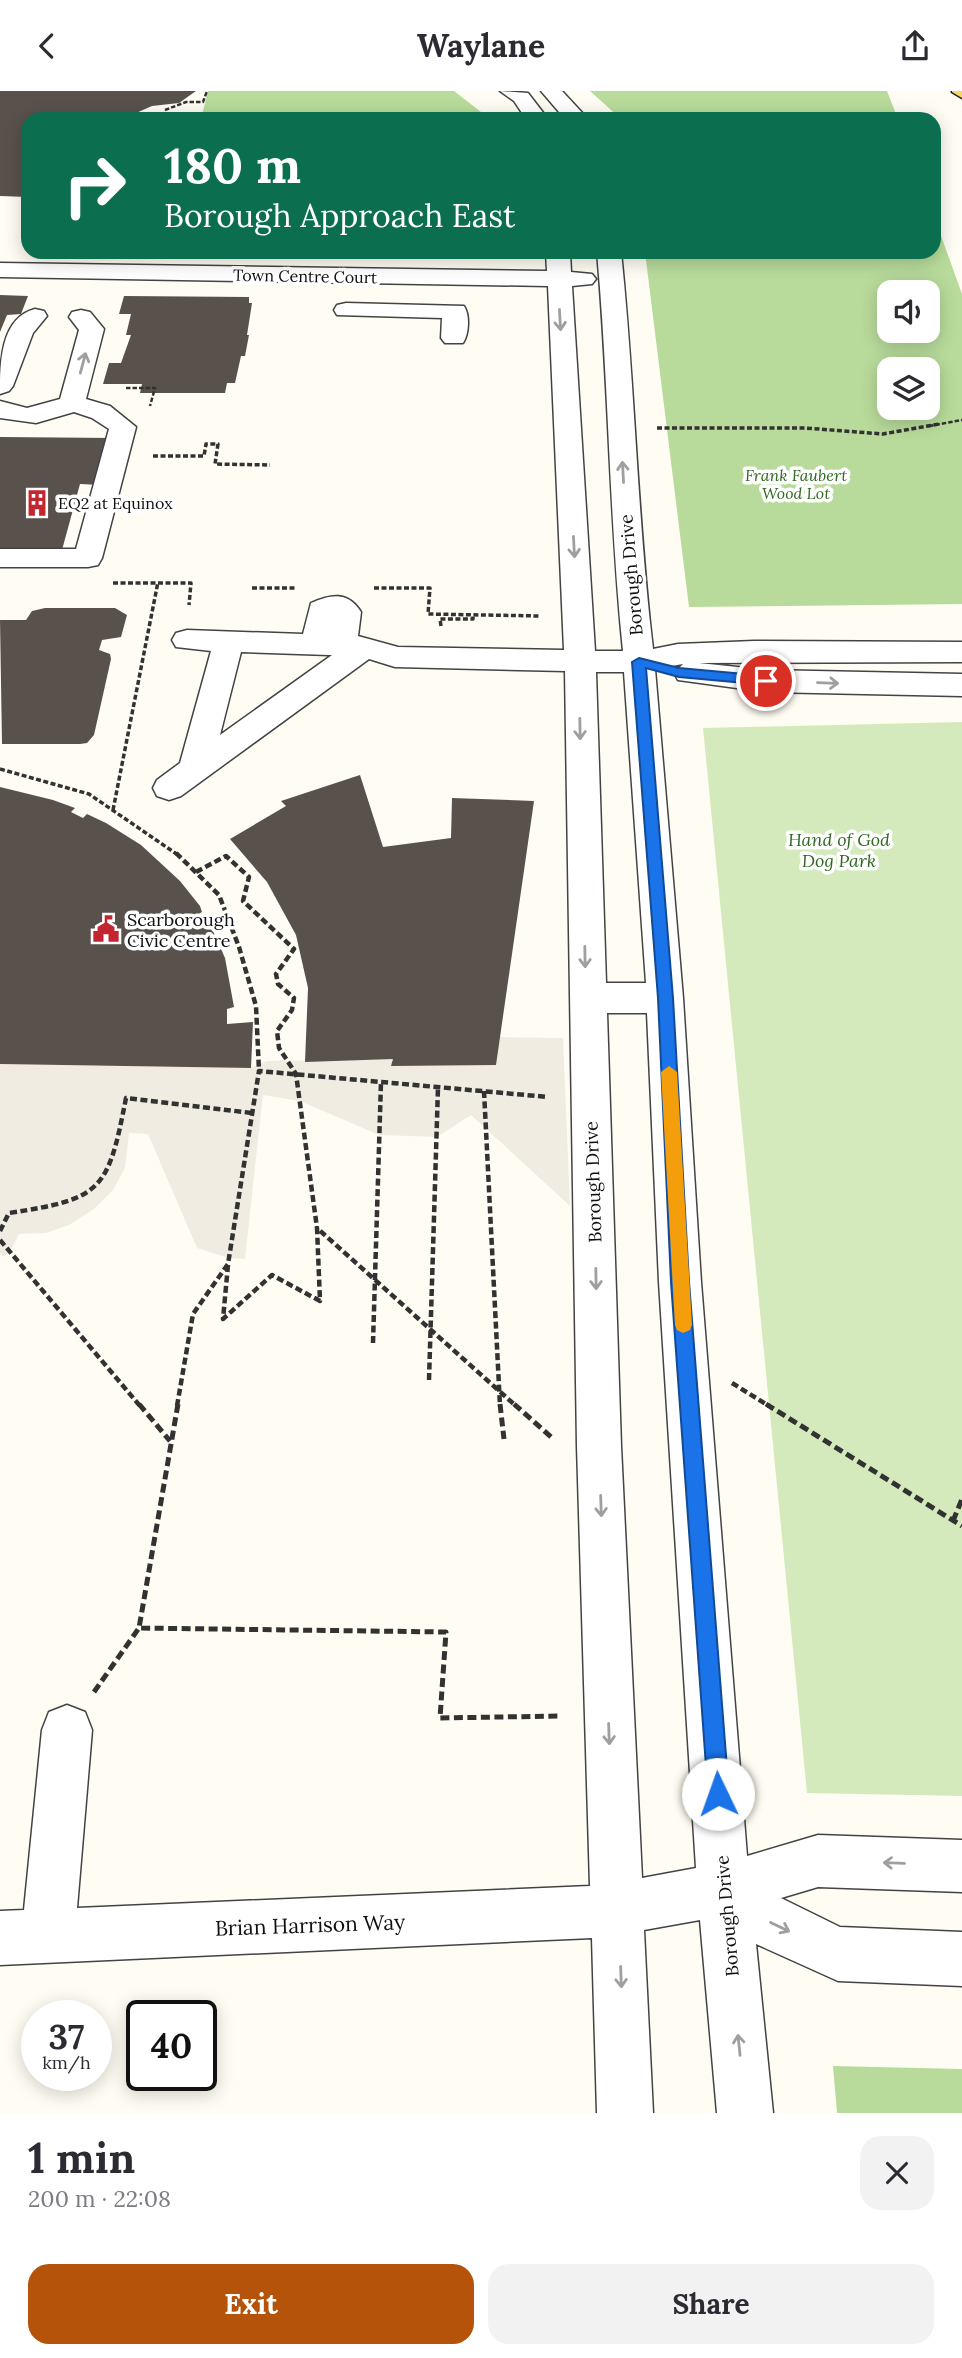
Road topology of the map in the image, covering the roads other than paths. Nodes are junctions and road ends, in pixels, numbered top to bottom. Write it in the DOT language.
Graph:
graph roads {
  1 [pos="510,91"];
  2 [pos="551,91"];
  3 [pos="532,112"];
  4 [pos="571,112"];
  5 [pos="610,259"];
  6 [pos="558,265"];
  7 [pos="0,270"];
  8 [pos="611,280"];
  9 [pos="346,310"];
  10 [pos="36,316"];
  11 [pos="81,317"];
  12 [pos="454,338"];
  13 [pos="0,386"];
  14 [pos="72,403"];
  15 [pos="0,409"];
  16 [pos="0,558"];
  17 [pos="187,640"];
  18 [pos="229,641"];
  19 [pos="366,646"];
  20 [pos="962,652"];
  21 [pos="580,661"];
  22 [pos="639,662"];
  23 [pos="962,685"];
  24 [pos="195,769"];
  25 [pos="169,788"];
  26 [pos="586,998"];
  27 [pos="665,998"];
  28 [pos="67,1730"];
  29 [pos="962,1866"];
  30 [pos="724,1889"];
  31 [pos="619,1909"];
  32 [pos="24,1937"];
  33 [pos="962,1959"];
  34 [pos="625,2113"];
  35 [pos="745,2113"];
  1 -- 3 [label="street"];
  2 -- 4 [label="street"];
  5 -- 8 [label="street, Borough Drive"];
  6 -- 7 [label="street, Town Centre Court"];
  6 -- 8 [label="street, Town Centre Court"];
  6 -- 21 [label="street, Borough Drive, one-way"];
  22 -- 8 [label="street, Borough Drive, one-way"];
  9 -- 12 [label="street"];
  10 -- 13 [label="street"];
  14 -- 11 [label="street, one-way"];
  14 -- 15 [label="street"];
  14 -- 16 [label="street"];
  17 -- 18 [label="street"];
  18 -- 19 [label="street"];
  18 -- 24 [label="street"];
  19 -- 21 [label="street"];
  19 -- 24 [label="street"];
  20 -- 22 [label="street"];
  21 -- 22 [label="street"];
  21 -- 26 [label="street, Borough Drive, one-way"];
  22 -- 23 [label="street, one-way"];
  22 -- 27 [label="street, Borough Drive"];
  24 -- 25 [label="street"];
  26 -- 27 [label="street"];
  26 -- 31 [label="street, Borough Drive, one-way"];
  27 -- 30 [label="street, Borough Drive"];
  28 -- 32 [label="street"];
  29 -- 30 [label="street, Brian Harrison Way, one-way"];
  30 -- 31 [label="street, Brian Harrison Way"];
  30 -- 33 [label="street, one-way"];
  35 -- 30 [label="street, Borough Drive, one-way"];
  31 -- 32 [label="street, Brian Harrison Way"];
  31 -- 34 [label="street, Borough Drive, one-way"];
}
